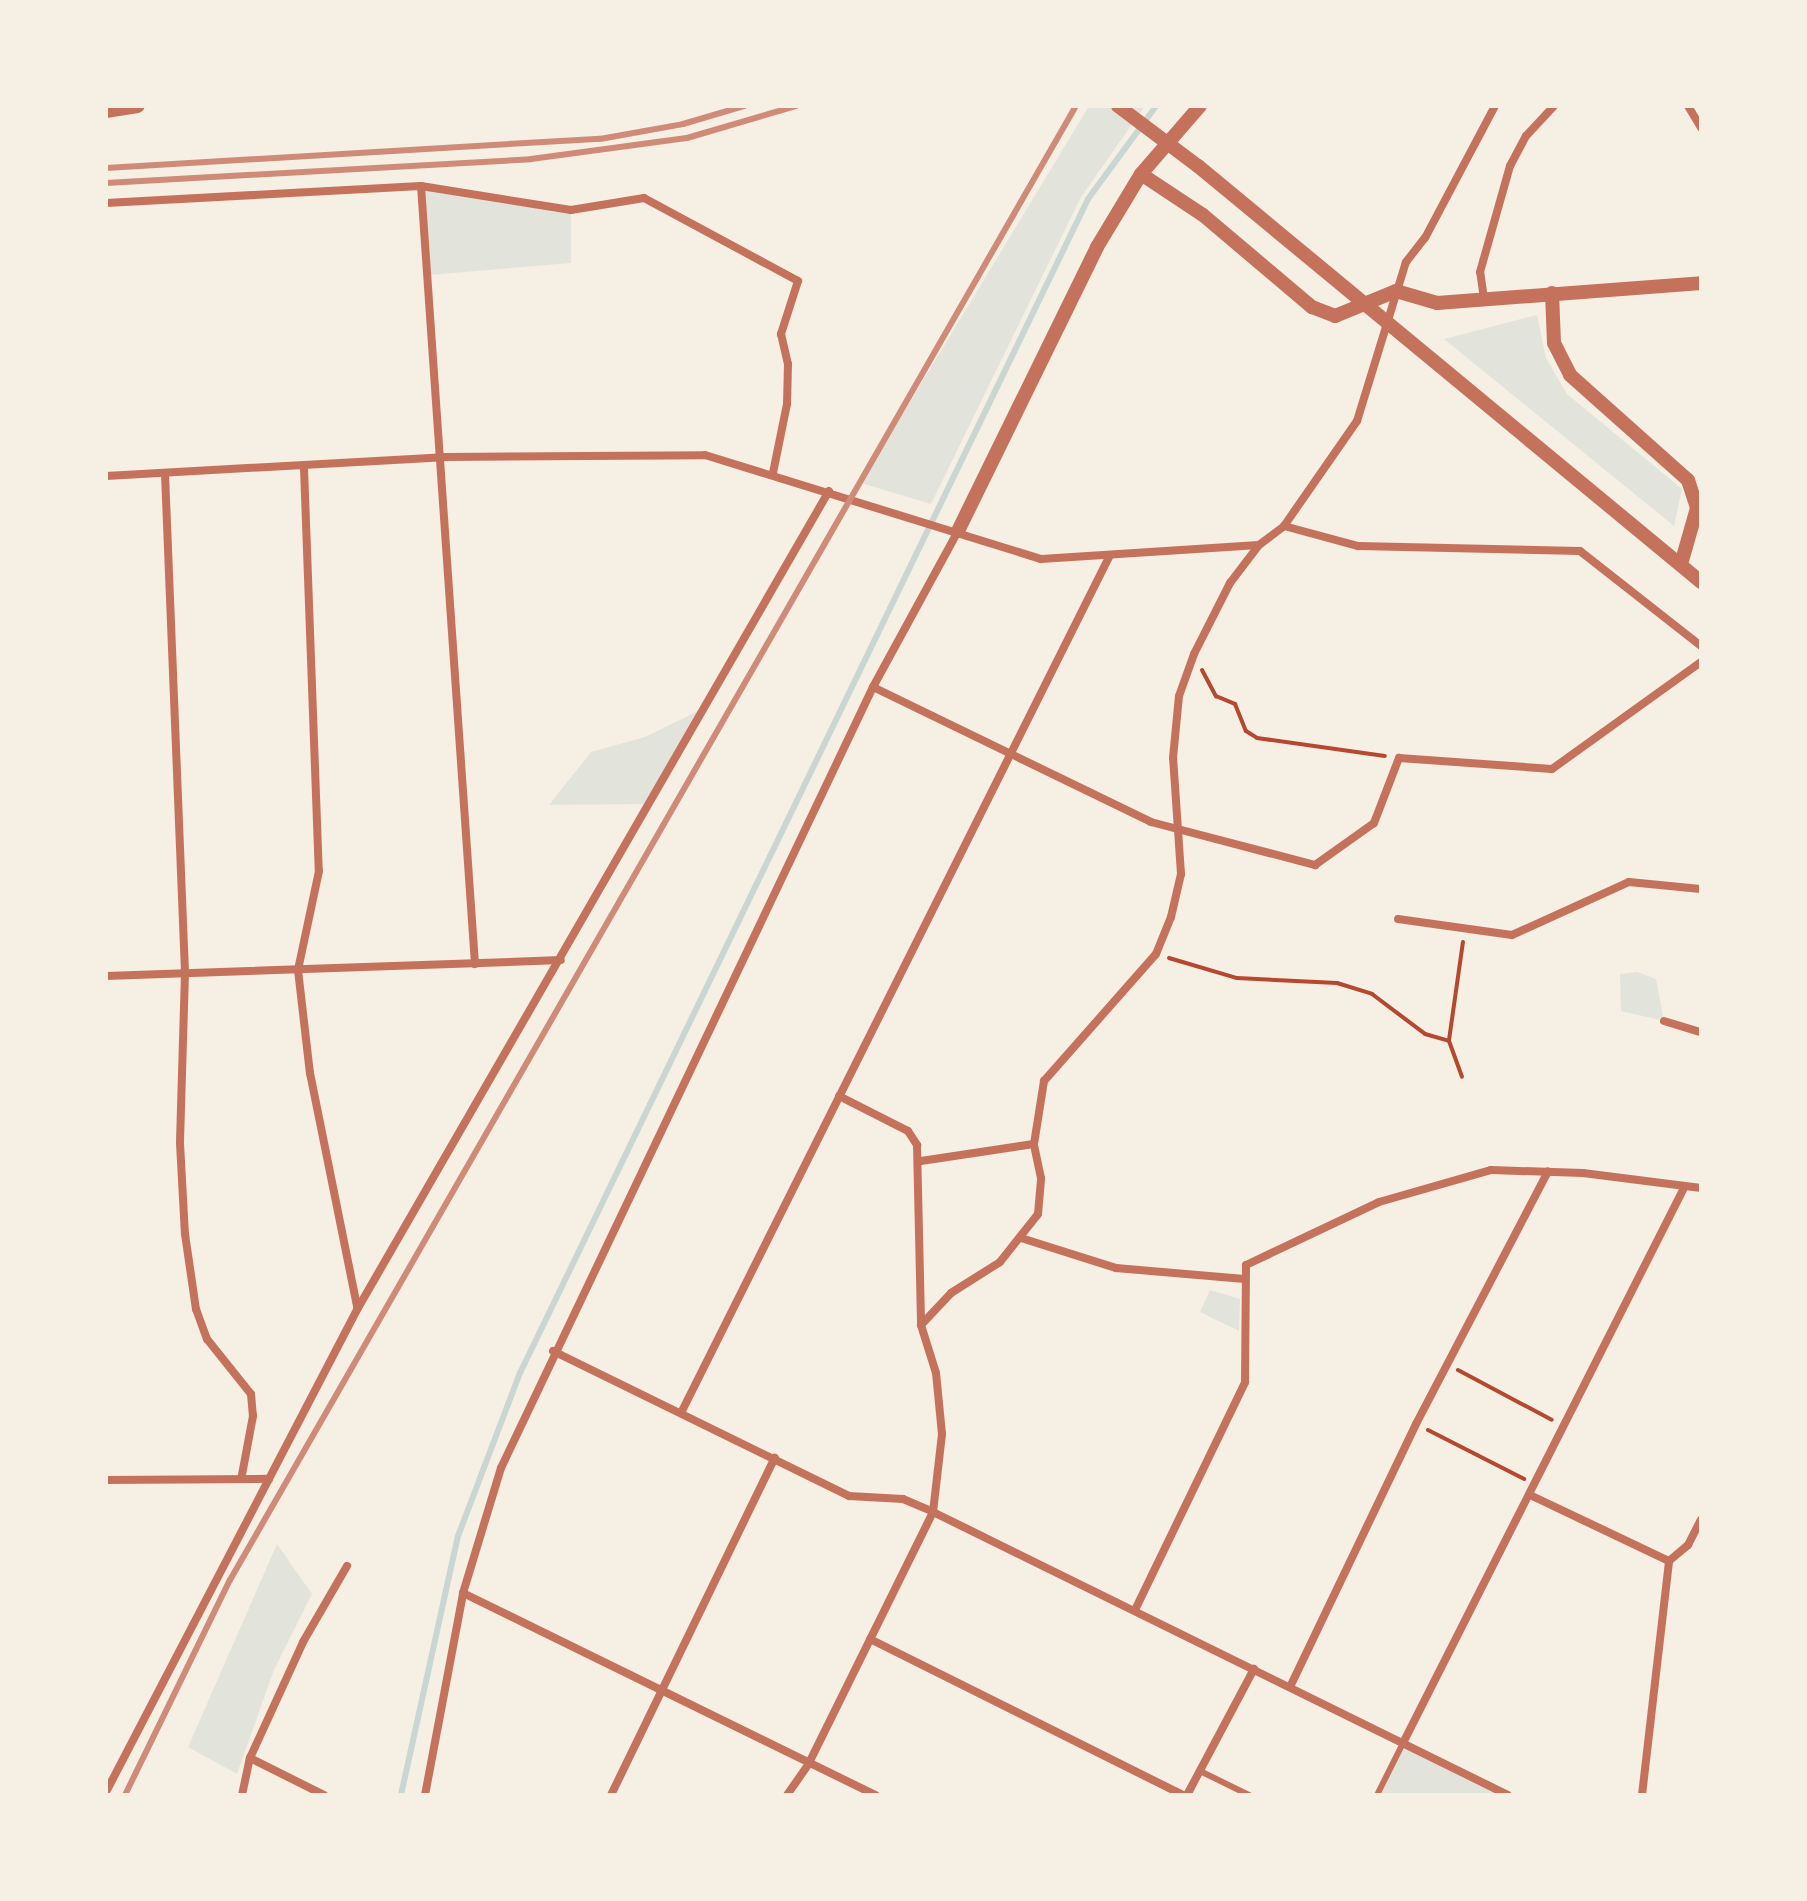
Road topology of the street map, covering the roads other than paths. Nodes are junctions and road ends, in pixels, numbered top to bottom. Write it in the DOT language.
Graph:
graph roads {
  1 [pos="138,106"];
  2 [pos="1118,106"];
  3 [pos="1200,106"];
  4 [pos="1495,106"];
  5 [pos="1554,106"];
  6 [pos="1688,106"];
  7 [pos="106,111"];
  8 [pos="1701,128"];
  9 [pos="1141,174"];
  10 [pos="421,186"];
  11 [pos="106,203"];
  12 [pos="1701,283"];
  13 [pos="1396,291"];
  14 [pos="1552,293"];
  15 [pos="1484,299"];
  16 [pos="443,457"];
  17 [pos="304,468"];
  18 [pos="773,473"];
  19 [pos="165,474"];
  20 [pos="106,476"];
  21 [pos="829,491"];
  22 [pos="1284,526"];
  23 [pos="952,529"];
  24 [pos="1259,545"];
  25 [pos="1110,555"];
  26 [pos="1681,564"];
  27 [pos="1701,582"];
  28 [pos="1701,646"];
  29 [pos="1701,662"];
  30 [pos="873,687"];
  31 [pos="1010,751"];
  32 [pos="1181,828"];
  33 [pos="1701,889"];
  34 [pos="1398,919"];
  35 [pos="561,960"];
  36 [pos="475,964"];
  37 [pos="298,970"];
  38 [pos="185,973"];
  39 [pos="106,976"];
  40 [pos="1664,1021"];
  41 [pos="1701,1032"];
  42 [pos="839,1096"];
  43 [pos="1034,1144"];
  44 [pos="921,1161"];
  45 [pos="1548,1171"];
  46 [pos="1685,1186"];
  47 [pos="1701,1188"];
  48 [pos="1021,1238"];
  49 [pos="1245,1279"];
  50 [pos="358,1308"];
  51 [pos="921,1325"];
  52 [pos="553,1351"];
  53 [pos="682,1411"];
  54 [pos="775,1458"];
  55 [pos="242,1475"];
  56 [pos="269,1479"];
  57 [pos="106,1480"];
  58 [pos="1530,1495"];
  59 [pos="933,1512"];
  60 [pos="1701,1520"];
  61 [pos="1669,1561"];
  62 [pos="347,1566"];
  63 [pos="463,1593"];
  64 [pos="1135,1610"];
  65 [pos="870,1639"];
  66 [pos="1254,1669"];
  67 [pos="1290,1687"];
  68 [pos="660,1691"];
  69 [pos="1403,1743"];
  70 [pos="250,1758"];
  71 [pos="809,1763"];
  72 [pos="1200,1771"];
  73 [pos="106,1792"];
  74 [pos="242,1795"];
  75 [pos="324,1795"];
  76 [pos="425,1795"];
  77 [pos="611,1795"];
  78 [pos="787,1795"];
  79 [pos="876,1795"];
  80 [pos="1185,1795"];
  81 [pos="1249,1795"];
  82 [pos="1377,1795"];
  83 [pos="1508,1795"];
  84 [pos="1642,1795"];
  1 -- 7 [label="street"];
  2 -- 26 [label="street"];
  3 -- 9 [label="street"];
  4 -- 13 [label="street"];
  5 -- 15 [label="street"];
  6 -- 8 [label="street"];
  9 -- 13 [label="street"];
  9 -- 23 [label="street"];
  10 -- 11 [label="street"];
  10 -- 16 [label="street"];
  10 -- 18 [label="street"];
  12 -- 14 [label="street"];
  13 -- 15 [label="street"];
  13 -- 22 [label="street"];
  14 -- 15 [label="street"];
  14 -- 26 [label="street"];
  16 -- 17 [label="street"];
  16 -- 18 [label="street"];
  16 -- 36 [label="street"];
  17 -- 19 [label="street"];
  17 -- 37 [label="street"];
  18 -- 21 [label="street"];
  19 -- 20 [label="street"];
  19 -- 38 [label="street"];
  21 -- 23 [label="street"];
  21 -- 35 [label="street"];
  22 -- 24 [label="street"];
  22 -- 28 [label="street"];
  23 -- 25 [label="street"];
  23 -- 30 [label="street"];
  24 -- 25 [label="street"];
  24 -- 32 [label="street"];
  25 -- 31 [label="street"];
  26 -- 27 [label="street"];
  29 -- 32 [label="street"];
  30 -- 31 [label="street"];
  30 -- 52 [label="street"];
  31 -- 32 [label="street"];
  31 -- 42 [label="street"];
  32 -- 43 [label="street"];
  33 -- 34 [label="street"];
  35 -- 36 [label="street"];
  35 -- 50 [label="street"];
  36 -- 37 [label="street"];
  37 -- 38 [label="street"];
  37 -- 50 [label="street"];
  38 -- 39 [label="street"];
  38 -- 55 [label="street"];
  40 -- 41 [label="street"];
  42 -- 44 [label="street"];
  42 -- 53 [label="street"];
  43 -- 44 [label="street"];
  43 -- 48 [label="street"];
  44 -- 51 [label="street"];
  45 -- 46 [label="street"];
  45 -- 49 [label="street"];
  45 -- 67 [label="street"];
  46 -- 47 [label="street"];
  46 -- 58 [label="street"];
  48 -- 49 [label="street"];
  48 -- 51 [label="street"];
  49 -- 64 [label="street"];
  50 -- 56 [label="street"];
  51 -- 59 [label="street"];
  52 -- 53 [label="street"];
  52 -- 63 [label="street"];
  53 -- 54 [label="street"];
  54 -- 59 [label="street"];
  54 -- 68 [label="street"];
  55 -- 56 [label="street"];
  55 -- 57 [label="street"];
  56 -- 73 [label="street"];
  58 -- 61 [label="street"];
  58 -- 69 [label="street"];
  59 -- 64 [label="street"];
  59 -- 65 [label="street"];
  60 -- 61 [label="street"];
  61 -- 84 [label="street"];
  62 -- 70 [label="street"];
  63 -- 68 [label="street"];
  63 -- 76 [label="street"];
  64 -- 66 [label="street"];
  65 -- 71 [label="street"];
  65 -- 80 [label="street"];
  66 -- 67 [label="street"];
  66 -- 72 [label="street"];
  67 -- 69 [label="street"];
  68 -- 71 [label="street"];
  68 -- 77 [label="street"];
  69 -- 82 [label="lane"];
  69 -- 83 [label="street"];
  70 -- 74 [label="street"];
  70 -- 75 [label="street"];
  71 -- 78 [label="street"];
  71 -- 79 [label="street"];
  72 -- 80 [label="street"];
  72 -- 81 [label="lane"];
}
